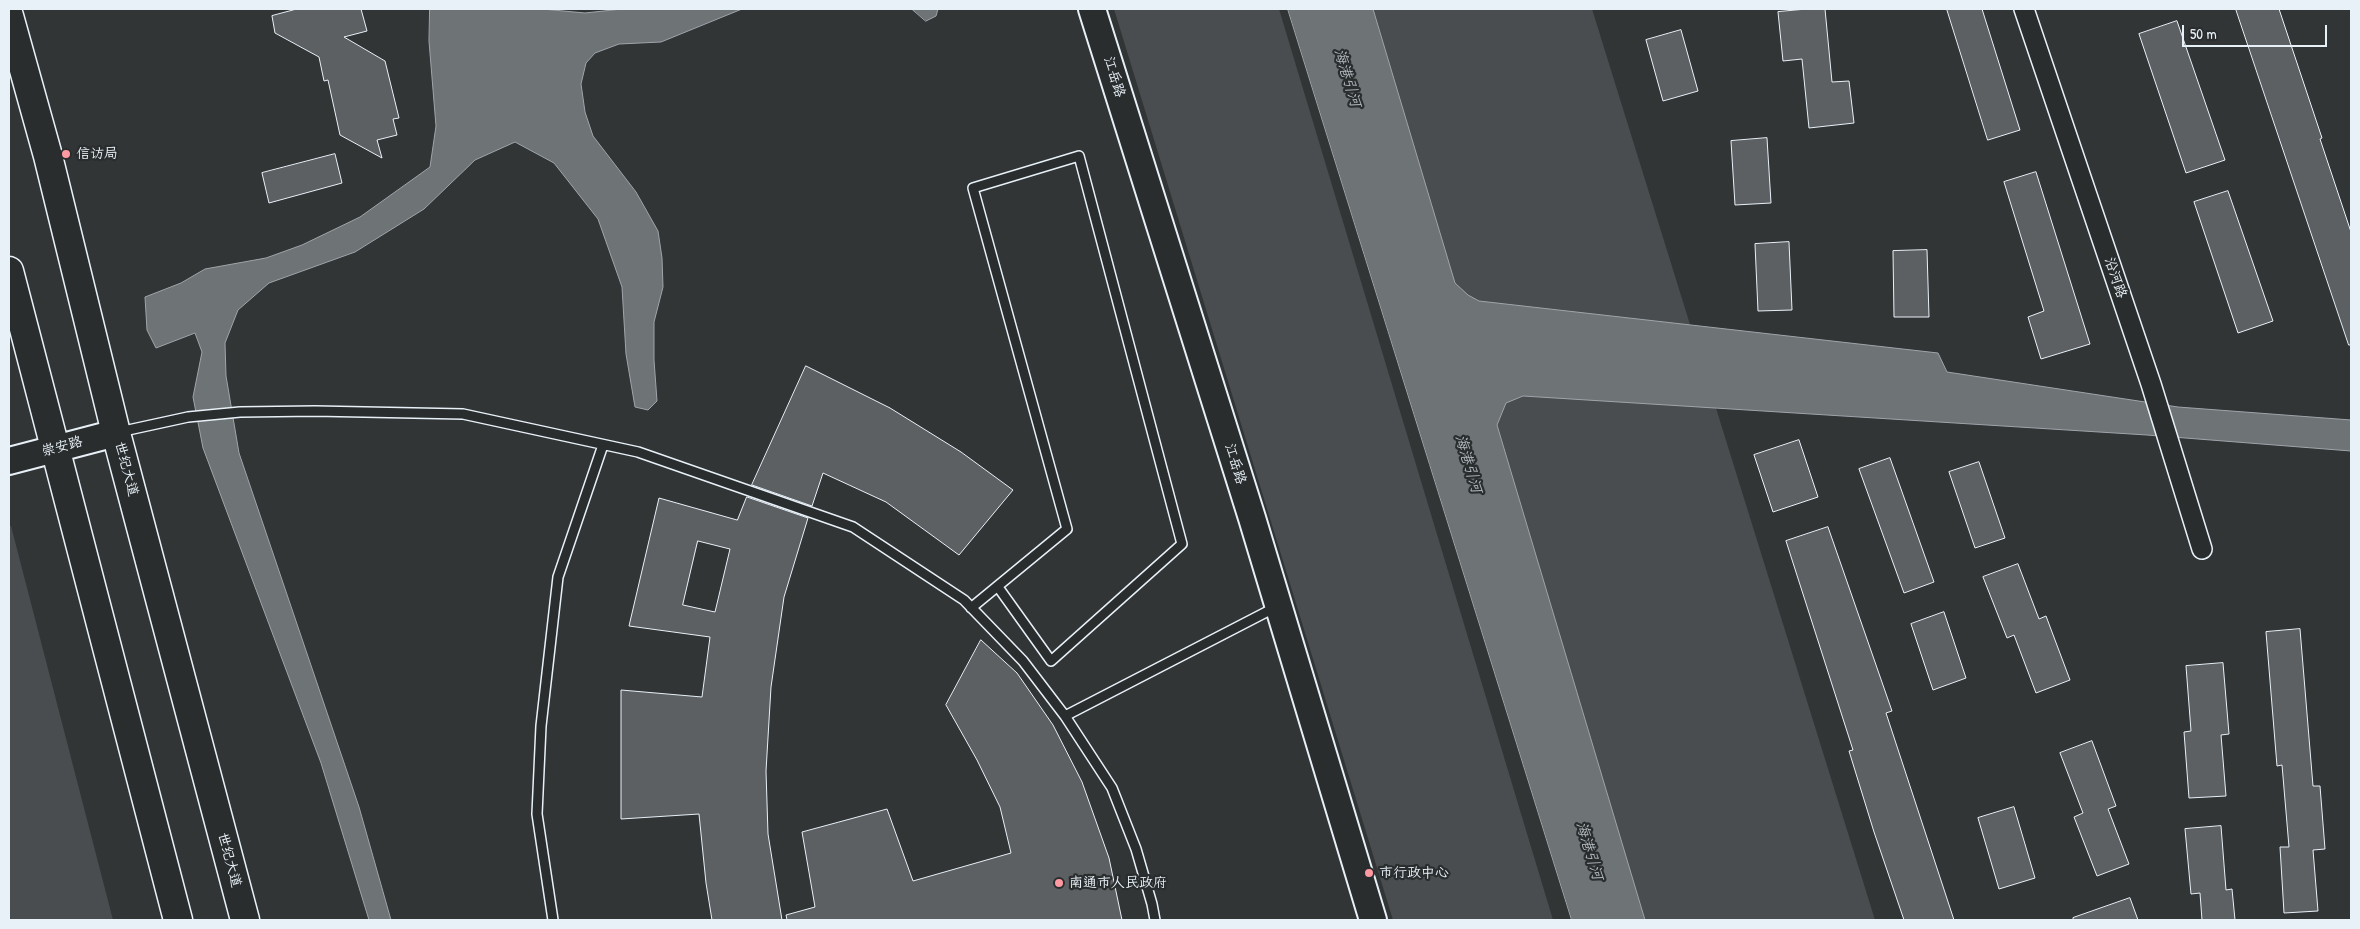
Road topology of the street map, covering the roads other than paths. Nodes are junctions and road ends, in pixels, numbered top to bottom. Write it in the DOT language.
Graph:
graph roads {
  1 [pos="1092,9"];
  2 [pos="2024,9"];
  3 [pos="9,16"];
  4 [pos="9,271"];
  5 [pos="116,433"];
  6 [pos="603,445"];
  7 [pos="56,448"];
  8 [pos="9,461"];
  9 [pos="2202,549"];
  10 [pos="998,587"];
  11 [pos="1278,606"];
  12 [pos="971,608"];
  13 [pos="1065,716"];
  14 [pos="178,920"];
  15 [pos="245,920"];
  16 [pos="553,920"];
  17 [pos="1155,920"];
  18 [pos="1373,920"];
  1 -- 11 [label="street, 江岳路"];
  2 -- 9 [label="street, 沿河路"];
  3 -- 5 [label="main road, 世纪大道"];
  4 -- 7 [label="main road"];
  5 -- 6 [label="lane"];
  5 -- 7 [label="street, 崇安路"];
  5 -- 15 [label="main road, 世纪大道"];
  6 -- 12 [label="lane"];
  6 -- 16 [label="lane"];
  7 -- 8 [label="street, 崇安路"];
  7 -- 14 [label="main road"];
  10 -- 10 [label="lane"];
  10 -- 12 [label="lane"];
  11 -- 13 [label="lane"];
  11 -- 18 [label="street, 江岳路"];
  12 -- 13 [label="lane"];
  13 -- 17 [label="lane"];
}
